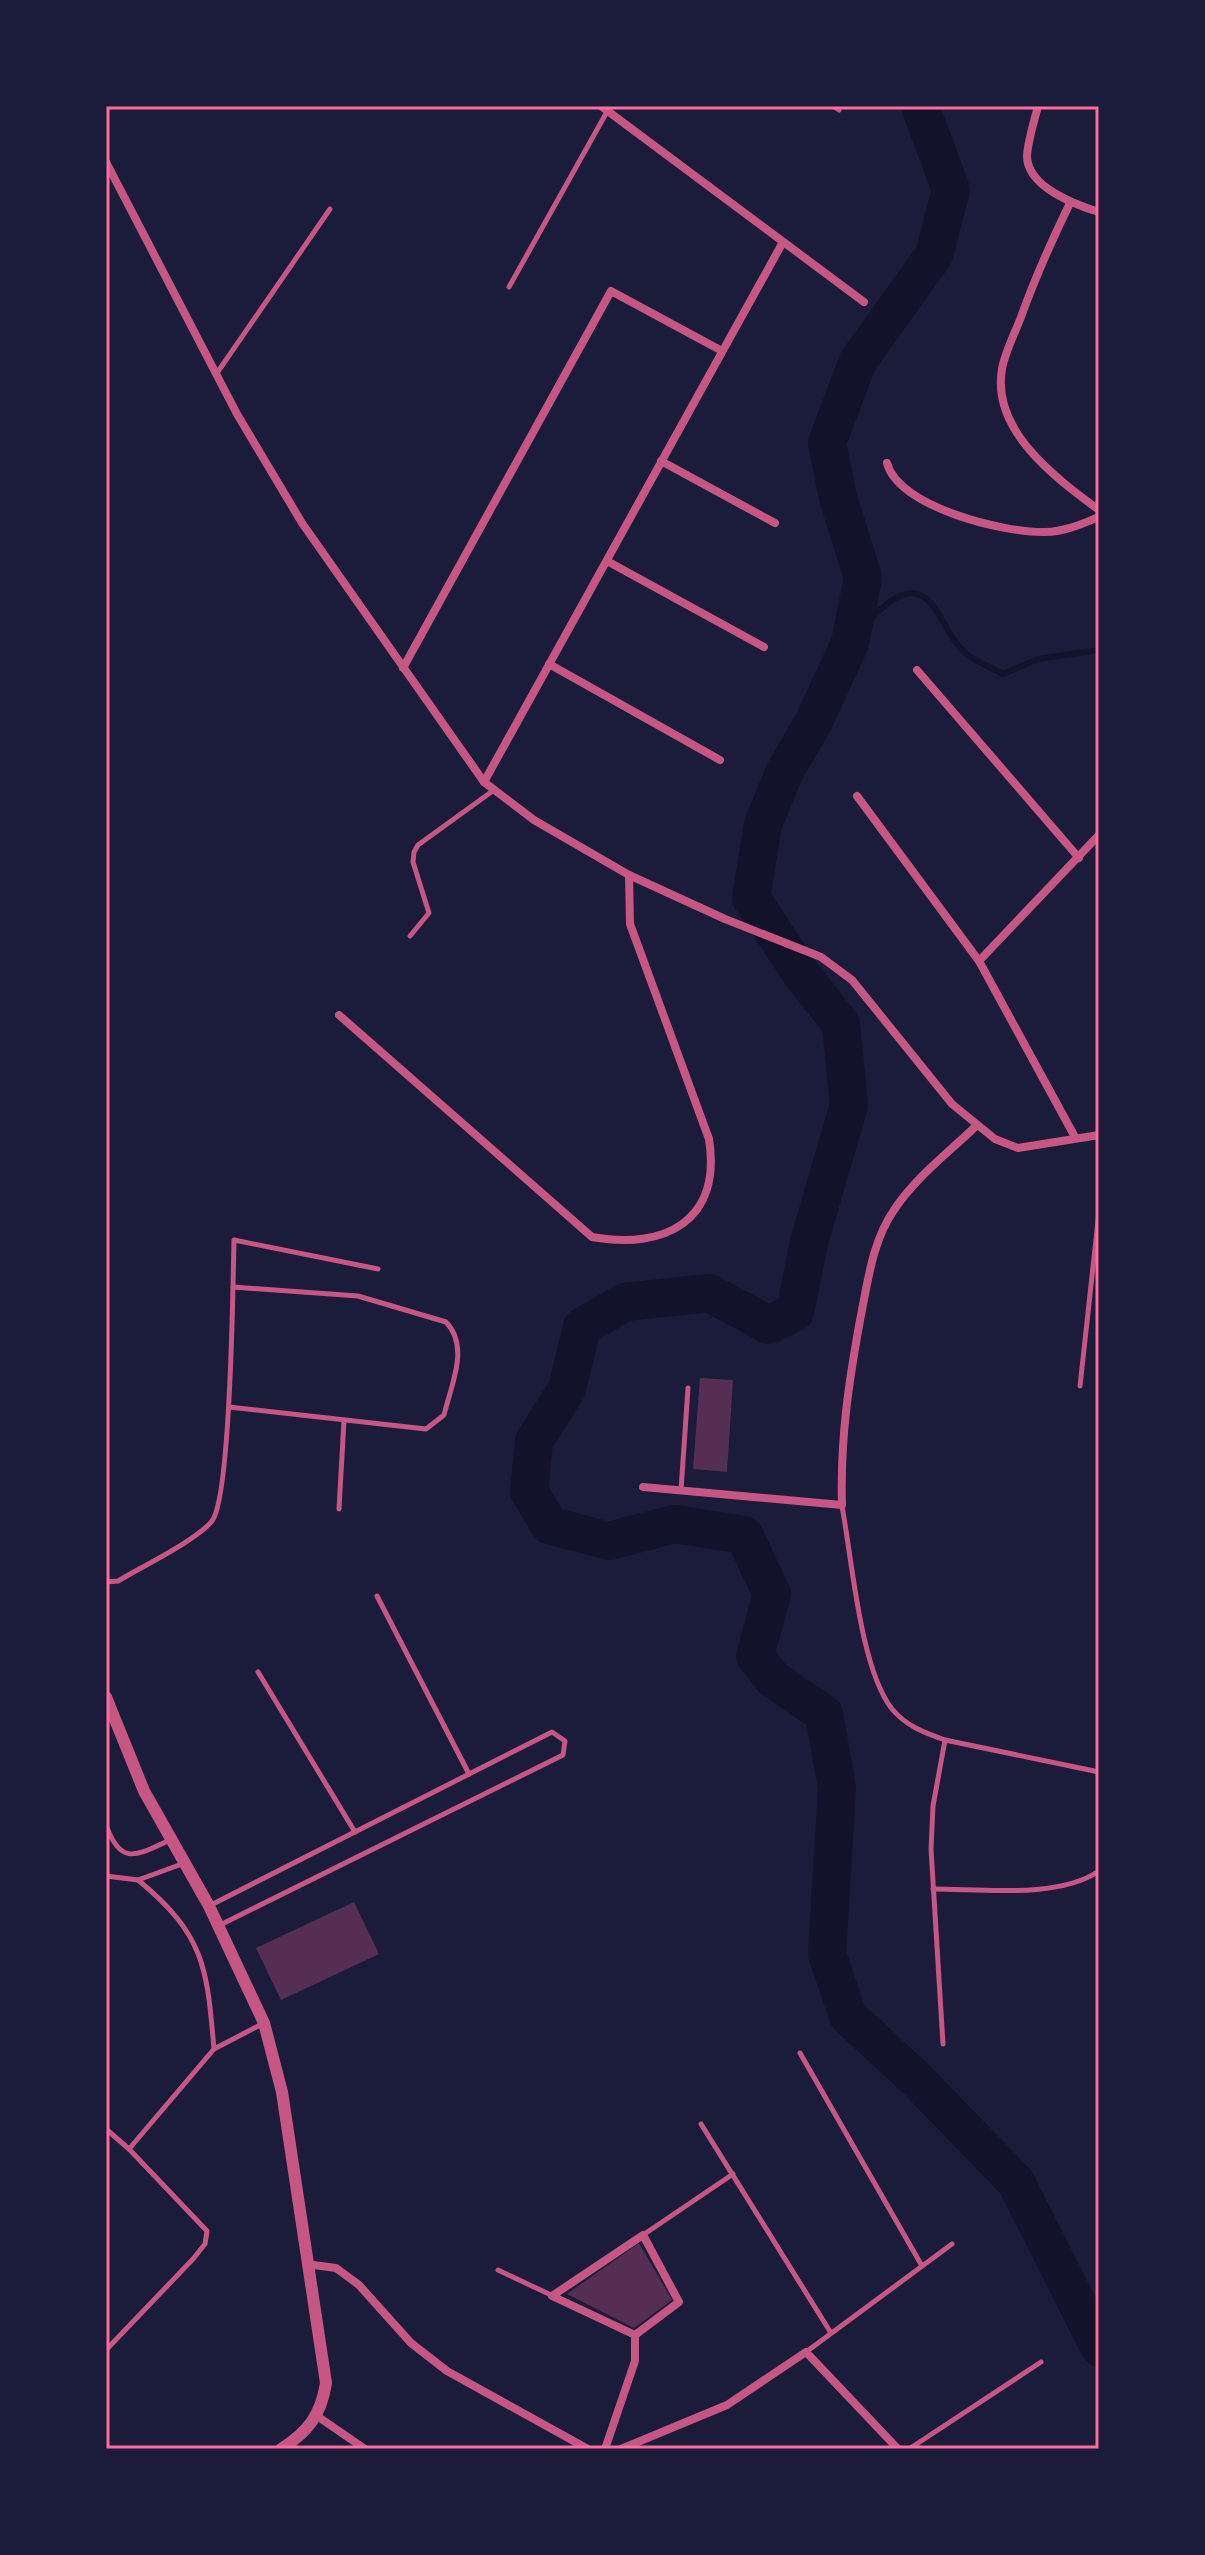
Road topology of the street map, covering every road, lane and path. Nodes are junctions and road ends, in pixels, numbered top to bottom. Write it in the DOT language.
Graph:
graph roads {
  1 [pos="1038,106"];
  2 [pos="606,107"];
  3 [pos="106,162"];
  4 [pos="1070,203"];
  5 [pos="330,209"];
  6 [pos="1099,212"];
  7 [pos="783,242"];
  8 [pos="509,287"];
  9 [pos="864,302"];
  10 [pos="722,351"];
  11 [pos="216,374"];
  12 [pos="661,461"];
  13 [pos="887,463"];
  14 [pos="1099,510"];
  15 [pos="1099,517"];
  16 [pos="775,523"];
  17 [pos="607,561"];
  18 [pos="764,647"];
  19 [pos="549,664"];
  20 [pos="403,668"];
  21 [pos="917,670"];
  22 [pos="720,760"];
  23 [pos="484,782"];
  24 [pos="494,790"];
  25 [pos="857,796"];
  26 [pos="1099,835"];
  27 [pos="1079,858"];
  28 [pos="629,875"];
  29 [pos="410,936"];
  30 [pos="979,961"];
  31 [pos="339,1015"];
  32 [pos="975,1127"];
  33 [pos="1099,1135"];
  34 [pos="1075,1137"];
  35 [pos="1099,1212"];
  36 [pos="378,1269"];
  37 [pos="233,1287"];
  38 [pos="1080,1386"];
  39 [pos="688,1388"];
  40 [pos="229,1407"];
  41 [pos="344,1420"];
  42 [pos="643,1487"];
  43 [pos="681,1490"];
  44 [pos="842,1505"];
  45 [pos="339,1509"];
  46 [pos="106,1582"];
  47 [pos="377,1596"];
  48 [pos="258,1672"];
  49 [pos="106,1697"];
  50 [pos="945,1740"];
  51 [pos="1099,1772"];
  52 [pos="469,1774"];
  53 [pos="106,1825"];
  54 [pos="355,1832"];
  55 [pos="171,1839"];
  56 [pos="184,1863"];
  57 [pos="1099,1871"];
  58 [pos="106,1876"];
  59 [pos="138,1880"];
  60 [pos="933,1889"];
  61 [pos="209,1906"];
  62 [pos="219,1926"];
  63 [pos="264,2023"];
  64 [pos="943,2044"];
  65 [pos="214,2049"];
  66 [pos="800,2053"];
  67 [pos="701,2124"];
  68 [pos="106,2129"];
  69 [pos="129,2149"];
  70 [pos="733,2174"];
  71 [pos="643,2235"];
  72 [pos="952,2244"];
  73 [pos="306,2264"];
  74 [pos="922,2266"];
  75 [pos="498,2270"];
  76 [pos="552,2296"];
  77 [pos="831,2333"];
  78 [pos="635,2335"];
  79 [pos="106,2350"];
  80 [pos="806,2352"];
  81 [pos="1041,2362"];
  82 [pos="317,2416"];
  83 [pos="281,2449"];
  84 [pos="365,2449"];
  85 [pos="588,2449"];
  86 [pos="605,2449"];
  87 [pos="621,2449"];
  88 [pos="898,2449"];
  89 [pos="909,2449"];
  1 -- 4 [label="street"];
  2 -- 7 [label="street"];
  2 -- 8 [label="lane"];
  3 -- 11 [label="street"];
  4 -- 6 [label="street"];
  4 -- 14 [label="street"];
  5 -- 11 [label="lane"];
  7 -- 9 [label="street"];
  7 -- 10 [label="street"];
  10 -- 12 [label="street"];
  10 -- 20 [label="street"];
  11 -- 20 [label="street"];
  12 -- 16 [label="street"];
  12 -- 17 [label="street"];
  13 -- 15 [label="street"];
  17 -- 18 [label="street"];
  17 -- 19 [label="street"];
  19 -- 22 [label="street"];
  19 -- 23 [label="street"];
  20 -- 23 [label="street"];
  21 -- 27 [label="street"];
  23 -- 24 [label="street"];
  24 -- 28 [label="street"];
  24 -- 29 [label="lane"];
  25 -- 30 [label="street"];
  26 -- 27 [label="street"];
  27 -- 30 [label="street"];
  28 -- 31 [label="street"];
  28 -- 32 [label="street"];
  30 -- 34 [label="street"];
  32 -- 34 [label="street"];
  32 -- 44 [label="street"];
  33 -- 34 [label="street"];
  35 -- 38 [label="lane"];
  36 -- 37 [label="lane"];
  37 -- 40 [label="lane"];
  37 -- 41 [label="lane"];
  39 -- 43 [label="lane"];
  40 -- 41 [label="lane"];
  40 -- 46 [label="lane"];
  41 -- 45 [label="lane"];
  42 -- 43 [label="street"];
  43 -- 44 [label="street"];
  44 -- 50 [label="lane"];
  47 -- 52 [label="lane"];
  48 -- 54 [label="lane"];
  49 -- 55 [label="street"];
  50 -- 51 [label="lane"];
  50 -- 60 [label="lane"];
  52 -- 54 [label="lane"];
  52 -- 62 [label="lane"];
  53 -- 55 [label="lane"];
  54 -- 61 [label="lane"];
  55 -- 56 [label="street"];
  56 -- 59 [label="lane"];
  56 -- 61 [label="street"];
  57 -- 60 [label="lane"];
  58 -- 59 [label="lane"];
  59 -- 65 [label="lane"];
  60 -- 64 [label="lane"];
  61 -- 62 [label="street"];
  62 -- 63 [label="street"];
  63 -- 65 [label="lane"];
  63 -- 73 [label="street"];
  65 -- 69 [label="lane"];
  66 -- 74 [label="lane"];
  67 -- 70 [label="lane"];
  68 -- 69 [label="lane"];
  69 -- 79 [label="lane"];
  70 -- 71 [label="lane"];
  70 -- 77 [label="lane"];
  71 -- 76 [label="street"];
  71 -- 78 [label="street"];
  72 -- 74 [label="lane"];
  73 -- 82 [label="street"];
  73 -- 85 [label="street"];
  74 -- 77 [label="lane"];
  75 -- 76 [label="lane"];
  76 -- 78 [label="street"];
  77 -- 80 [label="lane"];
  78 -- 86 [label="street"];
  80 -- 87 [label="street"];
  80 -- 88 [label="street"];
  81 -- 89 [label="lane"];
  82 -- 83 [label="street"];
  82 -- 84 [label="street"];
}
